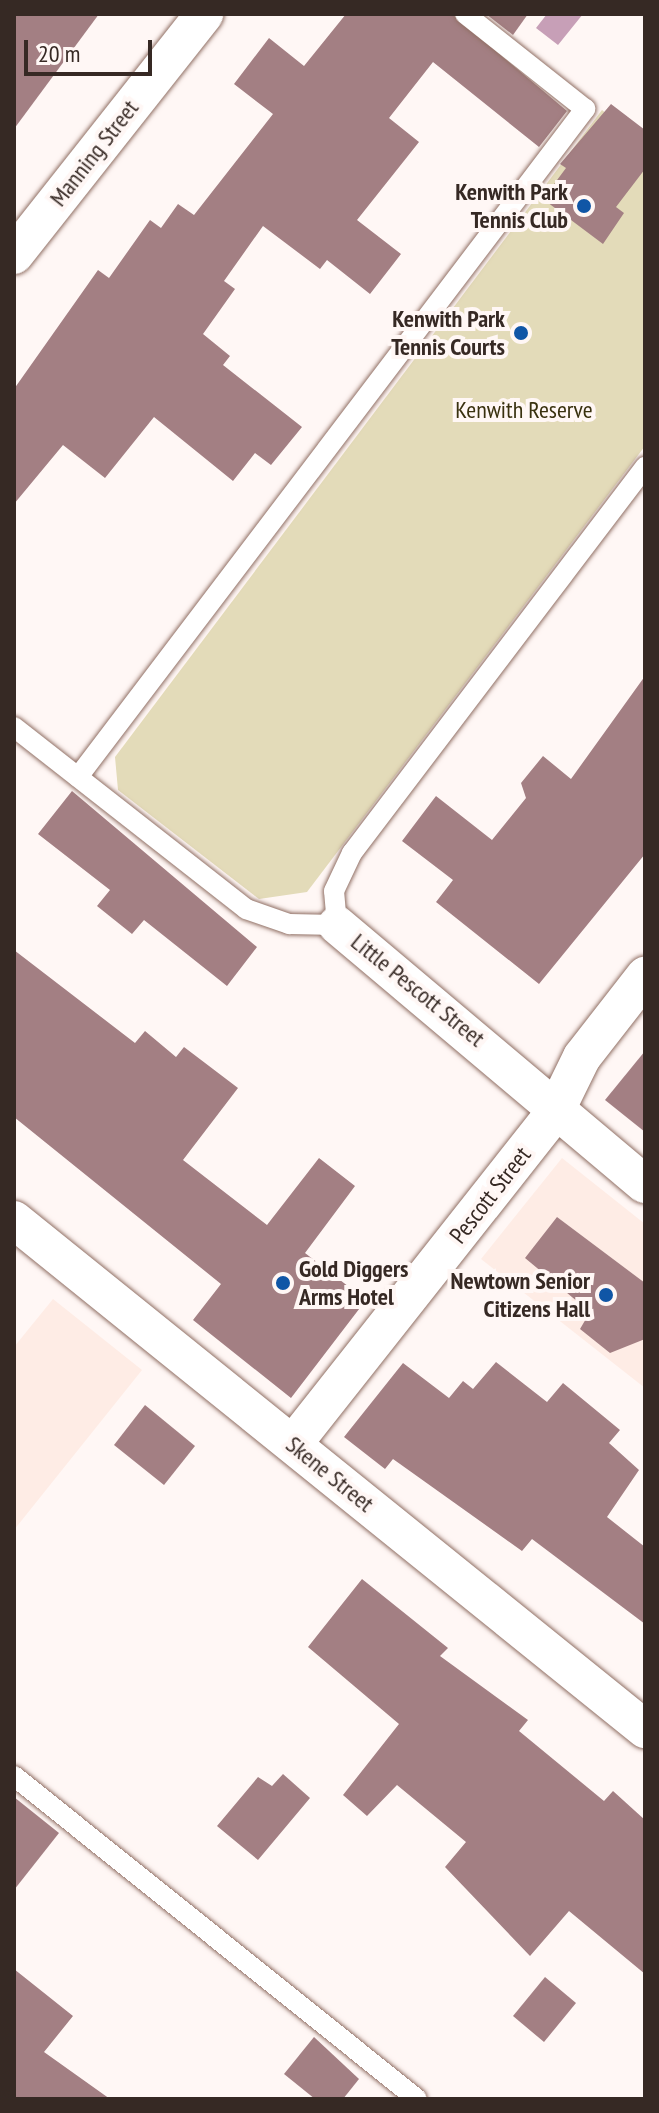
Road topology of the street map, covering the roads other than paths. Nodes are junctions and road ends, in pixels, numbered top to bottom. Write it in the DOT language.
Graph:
graph roads {
  1 [pos="204,14"];
  2 [pos="465,14"];
  3 [pos="14,255"];
  4 [pos="645,467"];
  5 [pos="14,727"];
  6 [pos="78,777"];
  7 [pos="337,925"];
  8 [pos="645,976"];
  9 [pos="555,1112"];
  10 [pos="645,1184"];
  11 [pos="14,1220"];
  12 [pos="293,1444"];
  13 [pos="645,1729"];
  14 [pos="14,1776"];
  15 [pos="417,2099"];
  1 -- 3 [label="street, Manning Street"];
  2 -- 6 [label="lane"];
  4 -- 7 [label="lane"];
  5 -- 6 [label="lane, Little Pescott Street"];
  6 -- 7 [label="lane, Little Pescott Street"];
  7 -- 9 [label="street, Little Pescott Street"];
  8 -- 9 [label="street, Pescott Street"];
  9 -- 10 [label="street, Little Pescott Street"];
  9 -- 12 [label="street, Pescott Street"];
  11 -- 12 [label="street, Skene Street"];
  12 -- 13 [label="street, Skene Street"];
  14 -- 15 [label="lane"];
}
